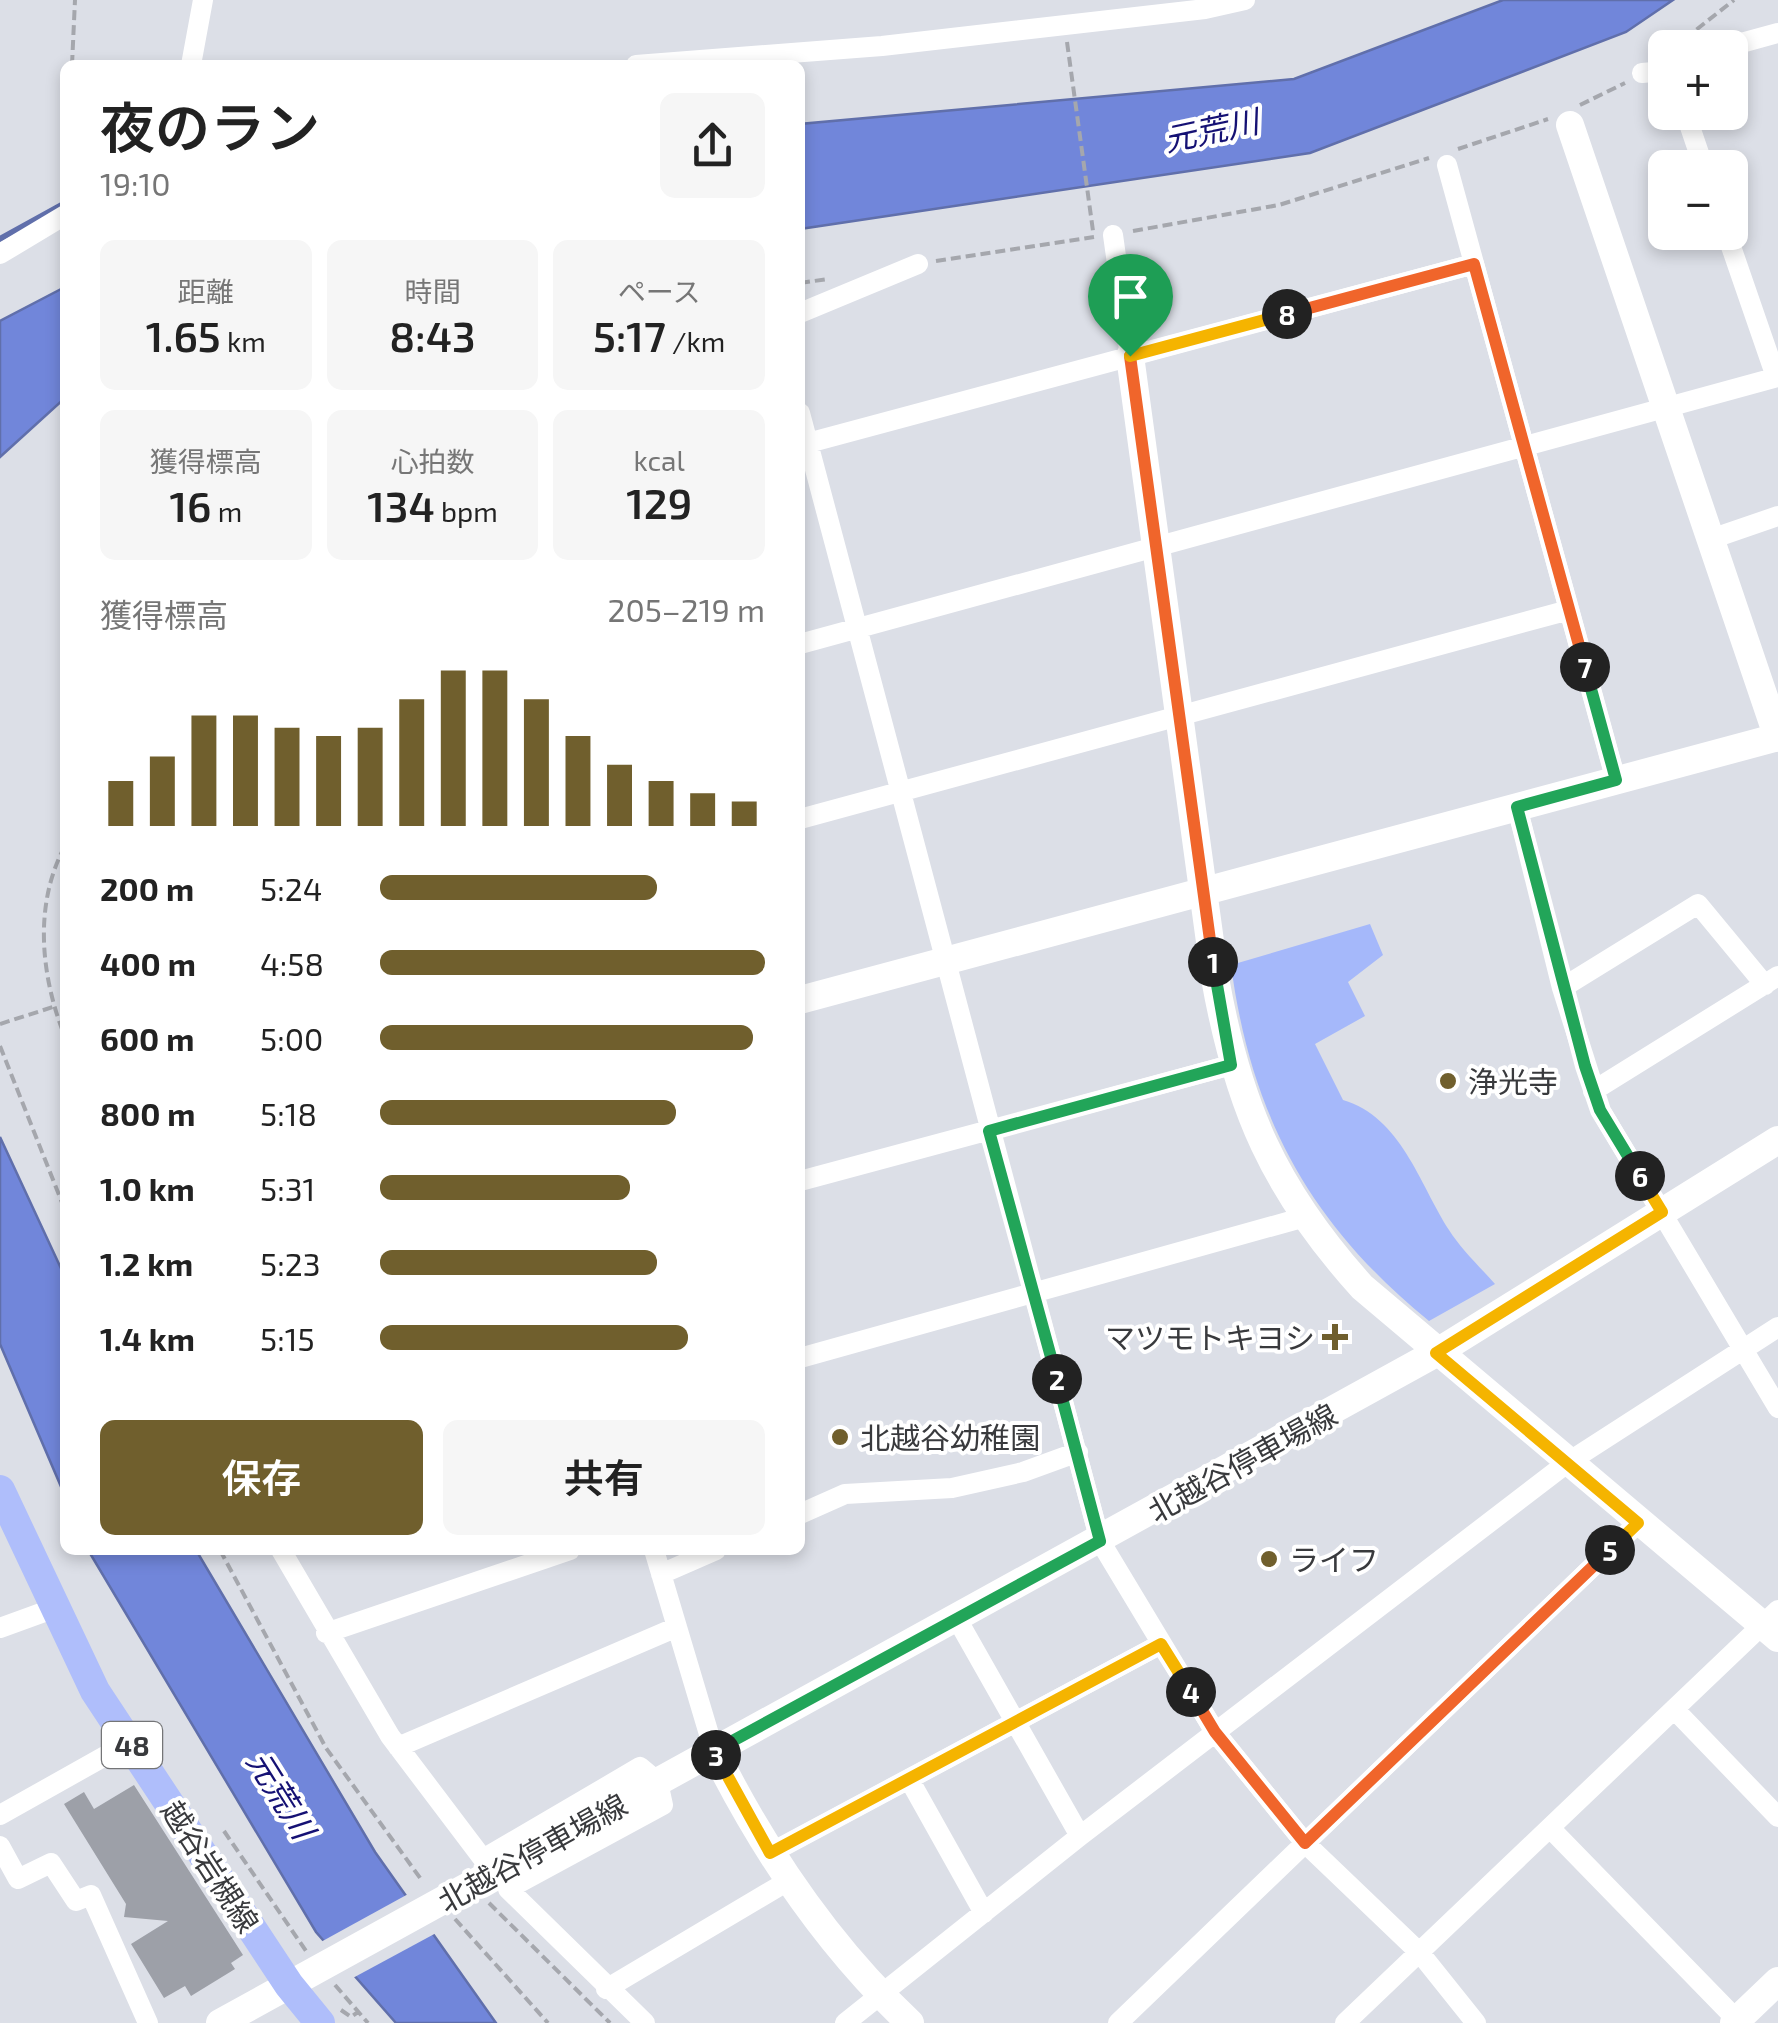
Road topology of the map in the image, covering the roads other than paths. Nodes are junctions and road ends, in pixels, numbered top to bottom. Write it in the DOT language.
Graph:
graph roads {
  1 [pos="202,0"];
  2 [pos="1245,0"];
  3 [pos="1171,6"];
  4 [pos="1778,33"];
  5 [pos="1748,41"];
  6 [pos="192,60"];
  7 [pos="701,60"];
  8 [pos="1648,72"];
  9 [pos="1642,73"];
  10 [pos="1566,116"];
  11 [pos="1447,165"];
  12 [pos="60,218"];
  13 [pos="1103,233"];
  14 [pos="1732,250"];
  15 [pos="0,254"];
  16 [pos="918,264"];
  17 [pos="1474,264"];
  18 [pos="805,311"];
  19 [pos="1130,356"];
  20 [pos="1777,377"];
  21 [pos="1666,407"];
  22 [pos="805,432"];
  23 [pos="808,443"];
  24 [pos="1524,446"];
  25 [pos="810,494"];
  26 [pos="1778,516"];
  27 [pos="1710,540"];
  28 [pos="1157,546"];
  29 [pos="1569,610"];
  30 [pos="857,629"];
  31 [pos="805,643"];
  32 [pos="1180,716"];
  33 [pos="1778,738"];
  34 [pos="1616,780"];
  35 [pos="900,792"];
  36 [pos="1517,807"];
  37 [pos="805,819"];
  38 [pos="1204,892"];
  39 [pos="944,962"];
  40 [pos="1772,980"];
  41 [pos="1562,988"];
  42 [pos="805,999"];
  43 [pos="1231,1065"];
  44 [pos="1594,1091"];
  45 [pos="989,1131"];
  46 [pos="1778,1140"];
  47 [pos="805,1180"];
  48 [pos="1662,1212"];
  49 [pos="1305,1218"];
  50 [pos="1033,1296"];
  51 [pos="1778,1327"];
  52 [pos="1744,1350"];
  53 [pos="1436,1353"];
  54 [pos="805,1357"];
  55 [pos="1778,1408"];
  56 [pos="1078,1452"];
  57 [pos="1567,1463"];
  58 [pos="0,1490"];
  59 [pos="805,1512"];
  60 [pos="1638,1523"];
  61 [pos="1100,1541"];
  62 [pos="284,1555"];
  63 [pos="555,1555"];
  64 [pos="655,1555"];
  65 [pos="705,1555"];
  66 [pos="661,1574"];
  67 [pos="54,1608"];
  68 [pos="957,1619"];
  69 [pos="1773,1624"];
  70 [pos="677,1626"];
  71 [pos="0,1628"];
  72 [pos="326,1633"];
  73 [pos="1161,1644"];
  74 [pos="1674,1709"];
  75 [pos="1015,1722"];
  76 [pos="1215,1732"];
  77 [pos="130,1742"];
  78 [pos="398,1747"];
  79 [pos="714,1751"];
  80 [pos="909,1779"];
  81 [pos="658,1782"];
  82 [pos="0,1815"];
  83 [pos="1778,1817"];
  84 [pos="1550,1828"];
  85 [pos="1080,1836"];
  86 [pos="1305,1843"];
  87 [pos="0,1846"];
  88 [pos="770,1853"];
  89 [pos="788,1880"];
  90 [pos="984,1913"];
  91 [pos="1420,1953"];
  92 [pos="308,1973"];
  93 [pos="1778,1981"];
  94 [pos="606,1989"];
  95 [pos="881,1995"];
  96 [pos="1736,2022"];
  97 [pos="148,2023"];
  98 [pos="220,2023"];
  99 [pos="320,2023"];
  100 [pos="645,2023"];
  101 [pos="845,2023"];
  102 [pos="910,2023"];
  103 [pos="1118,2023"];
  104 [pos="1344,2023"];
  105 [pos="1476,2023"];
  1 -- 6 [label="street"];
  2 -- 3 [label="street"];
  3 -- 7 [label="street"];
  4 -- 5 [label="street"];
  8 -- 9 [label="street"];
  10 -- 21 [label="street"];
  11 -- 17 [label="street"];
  12 -- 15 [label="street"];
  13 -- 19 [label="street"];
  14 -- 20 [label="street"];
  16 -- 18 [label="street"];
  17 -- 19 [label="street"];
  17 -- 24 [label="street"];
  19 -- 23 [label="street"];
  19 -- 28 [label="street"];
  20 -- 21 [label="street"];
  21 -- 24 [label="street"];
  21 -- 27 [label="street"];
  22 -- 23 [label="street"];
  23 -- 25 [label="street"];
  24 -- 28 [label="street"];
  24 -- 29 [label="street"];
  25 -- 30 [label="street"];
  26 -- 27 [label="street"];
  27 -- 33 [label="street"];
  28 -- 30 [label="street"];
  28 -- 32 [label="street"];
  29 -- 32 [label="street"];
  29 -- 34 [label="street"];
  30 -- 31 [label="street"];
  30 -- 35 [label="street"];
  32 -- 35 [label="street"];
  32 -- 38 [label="street"];
  33 -- 34 [label="street"];
  34 -- 36 [label="street"];
  35 -- 37 [label="street"];
  35 -- 39 [label="street"];
  36 -- 38 [label="street"];
  36 -- 41 [label="street"];
  38 -- 39 [label="street"];
  38 -- 43 [label="street"];
  39 -- 42 [label="street"];
  39 -- 45 [label="street"];
  40 -- 41 [label="street"];
  40 -- 44 [label="street"];
  41 -- 44 [label="street"];
  43 -- 45 [label="street"];
  43 -- 49 [label="street"];
  44 -- 48 [label="street"];
  45 -- 47 [label="street"];
  45 -- 50 [label="street"];
  46 -- 48 [label="street, 北越谷停車場線"];
  48 -- 52 [label="street"];
  48 -- 53 [label="street, 北越谷停車場線"];
  49 -- 50 [label="street"];
  49 -- 53 [label="street"];
  50 -- 54 [label="street"];
  50 -- 56 [label="street"];
  51 -- 52 [label="street"];
  52 -- 55 [label="street"];
  52 -- 57 [label="street"];
  53 -- 57 [label="street"];
  53 -- 61 [label="street, 北越谷停車場線"];
  56 -- 59 [label="street"];
  56 -- 61 [label="street"];
  57 -- 60 [label="street"];
  57 -- 76 [label="street"];
  58 -- 67 [label="main road, 越谷岩槻線 / 48"];
  60 -- 69 [label="street"];
  60 -- 86 [label="street"];
  61 -- 68 [label="street, 北越谷停車場線"];
  61 -- 73 [label="street"];
  62 -- 72 [label="street"];
  63 -- 72 [label="street"];
  64 -- 66 [label="street"];
  65 -- 66 [label="street"];
  66 -- 70 [label="street"];
  67 -- 71 [label="street"];
  67 -- 77 [label="main road, 越谷岩槻線 / 48"];
  68 -- 75 [label="street"];
  68 -- 79 [label="street, 北越谷停車場線"];
  69 -- 74 [label="street"];
  70 -- 78 [label="street"];
  70 -- 79 [label="street"];
  72 -- 78 [label="street"];
  73 -- 75 [label="street"];
  73 -- 76 [label="street"];
  74 -- 83 [label="street"];
  74 -- 84 [label="street"];
  75 -- 80 [label="street"];
  75 -- 85 [label="street"];
  76 -- 85 [label="street"];
  76 -- 86 [label="street"];
  77 -- 82 [label="street"];
  77 -- 92 [label="main road, 越谷岩槻線 / 48"];
  78 -- 81 [label="street"];
  79 -- 81 [label="street, 北越谷停車場線"];
  79 -- 88 [label="street"];
  80 -- 88 [label="street"];
  80 -- 90 [label="street"];
  81 -- 92 [label="street, 北越谷停車場線"];
  81 -- 94 [label="street"];
  84 -- 91 [label="street"];
  84 -- 96 [label="street"];
  85 -- 90 [label="street"];
  86 -- 91 [label="street"];
  86 -- 103 [label="street"];
  87 -- 97 [label="street"];
  88 -- 89 [label="street"];
  89 -- 94 [label="street"];
  89 -- 95 [label="street"];
  90 -- 95 [label="street"];
  91 -- 104 [label="street"];
  91 -- 105 [label="street"];
  92 -- 98 [label="street, 北越谷停車場線"];
  92 -- 99 [label="main road, 越谷岩槻線 / 48"];
  93 -- 96 [label="street"];
  94 -- 100 [label="street"];
  95 -- 101 [label="street"];
  95 -- 102 [label="street"];
}
